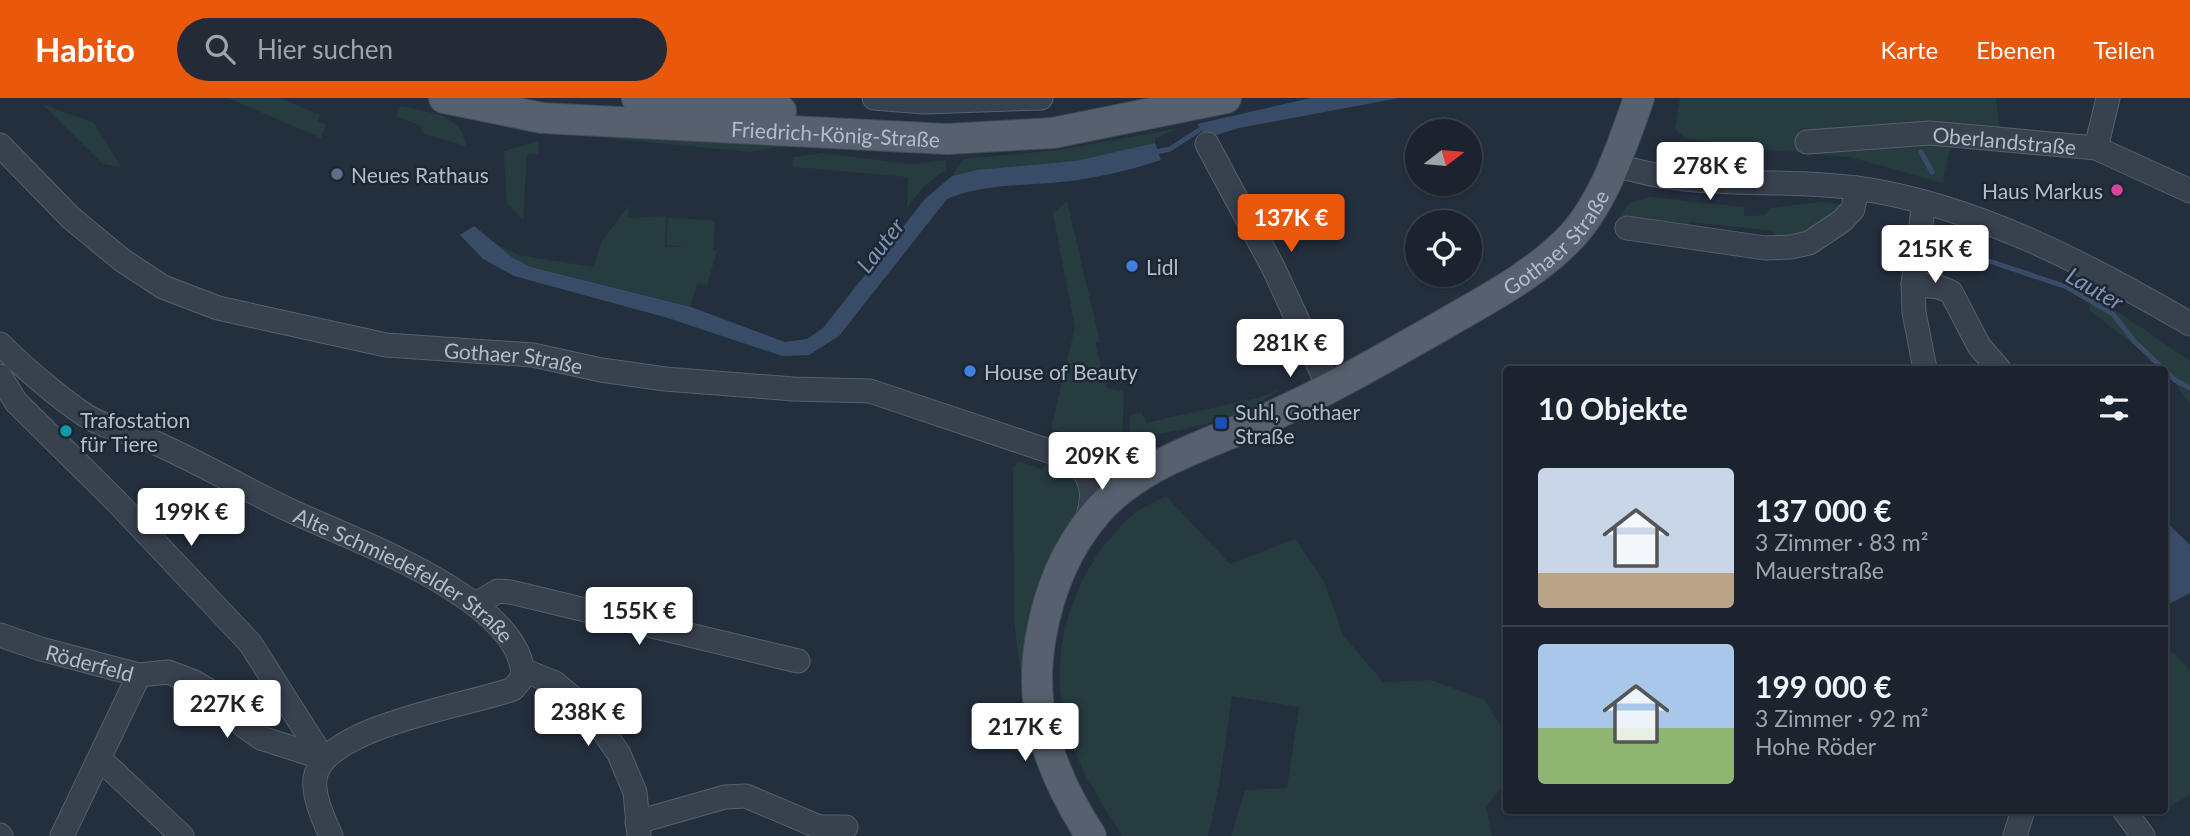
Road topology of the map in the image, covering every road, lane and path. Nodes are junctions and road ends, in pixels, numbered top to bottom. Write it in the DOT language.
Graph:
graph roads {
  1 [pos="444,98"];
  2 [pos="636,98"];
  3 [pos="874,98"];
  4 [pos="1041,98"];
  5 [pos="1150,98"];
  6 [pos="1226,98"];
  7 [pos="1639,98"];
  8 [pos="2108,98"];
  9 [pos="1807,142"];
  10 [pos="1207,144"];
  11 [pos="0,145"];
  12 [pos="2096,148"];
  13 [pos="1613,164"];
  14 [pos="1857,188"];
  15 [pos="2190,191"];
  16 [pos="1924,202"];
  17 [pos="1627,228"];
  18 [pos="1913,284"];
  19 [pos="2190,324"];
  20 [pos="2,352"];
  21 [pos="1924,366"];
  22 [pos="1996,366"];
  23 [pos="0,376"];
  24 [pos="1329,388"];
  25 [pos="1076,460"];
  26 [pos="1139,478"];
  27 [pos="1085,528"];
  28 [pos="476,604"];
  29 [pos="0,635"];
  30 [pos="798,661"];
  31 [pos="523,670"];
  32 [pos="139,675"];
  33 [pos="100,758"];
  34 [pos="323,758"];
  35 [pos="2022,814"];
  36 [pos="2127,814"];
  37 [pos="846,827"];
  38 [pos="638,829"];
  39 [pos="62,836"];
  40 [pos="182,836"];
  41 [pos="331,836"];
  42 [pos="1091,836"];
  43 [pos="2015,836"];
  44 [pos="2143,836"];
  1 -- 6 [label="main road, Friedrich-König-Straße"];
  2 -- 5 [label="main road, Friedrich-König-Straße"];
  3 -- 4 [label="street"];
  7 -- 13 [label="main road, Gothaer Straße"];
  8 -- 12 [label="street"];
  9 -- 12 [label="street, Oberlandstraße"];
  10 -- 24 [label="street"];
  11 -- 25 [label="street, Gothaer Straße"];
  12 -- 15 [label="street, Oberlandstraße"];
  13 -- 14 [label="street"];
  13 -- 24 [label="main road, Gothaer Straße"];
  14 -- 16 [label="street"];
  14 -- 17 [label="street"];
  16 -- 18 [label="street"];
  16 -- 19 [label="street"];
  18 -- 21 [label="street"];
  18 -- 22 [label="street"];
  20 -- 28 [label="street, Alte Schmiedefelder Straße"];
  23 -- 34 [label="street"];
  24 -- 26 [label="main road, Gothaer Straße"];
  25 -- 26 [label="street, Gothaer Straße"];
  25 -- 27 [label="street"];
  26 -- 27 [label="main road"];
  27 -- 42 [label="main road"];
  28 -- 30 [label="street"];
  28 -- 31 [label="street, Alte Schmiedefelder Straße"];
  29 -- 32 [label="street, Röderfeld"];
  31 -- 34 [label="street, Alte Schmiedefelder Straße"];
  31 -- 38 [label="street"];
  32 -- 33 [label="street"];
  32 -- 34 [label="street, Röderfeld"];
  33 -- 39 [label="street"];
  33 -- 40 [label="street"];
  34 -- 41 [label="street"];
  35 -- 43 [label="street"];
  36 -- 44 [label="street"];
  37 -- 38 [label="street"];
}
